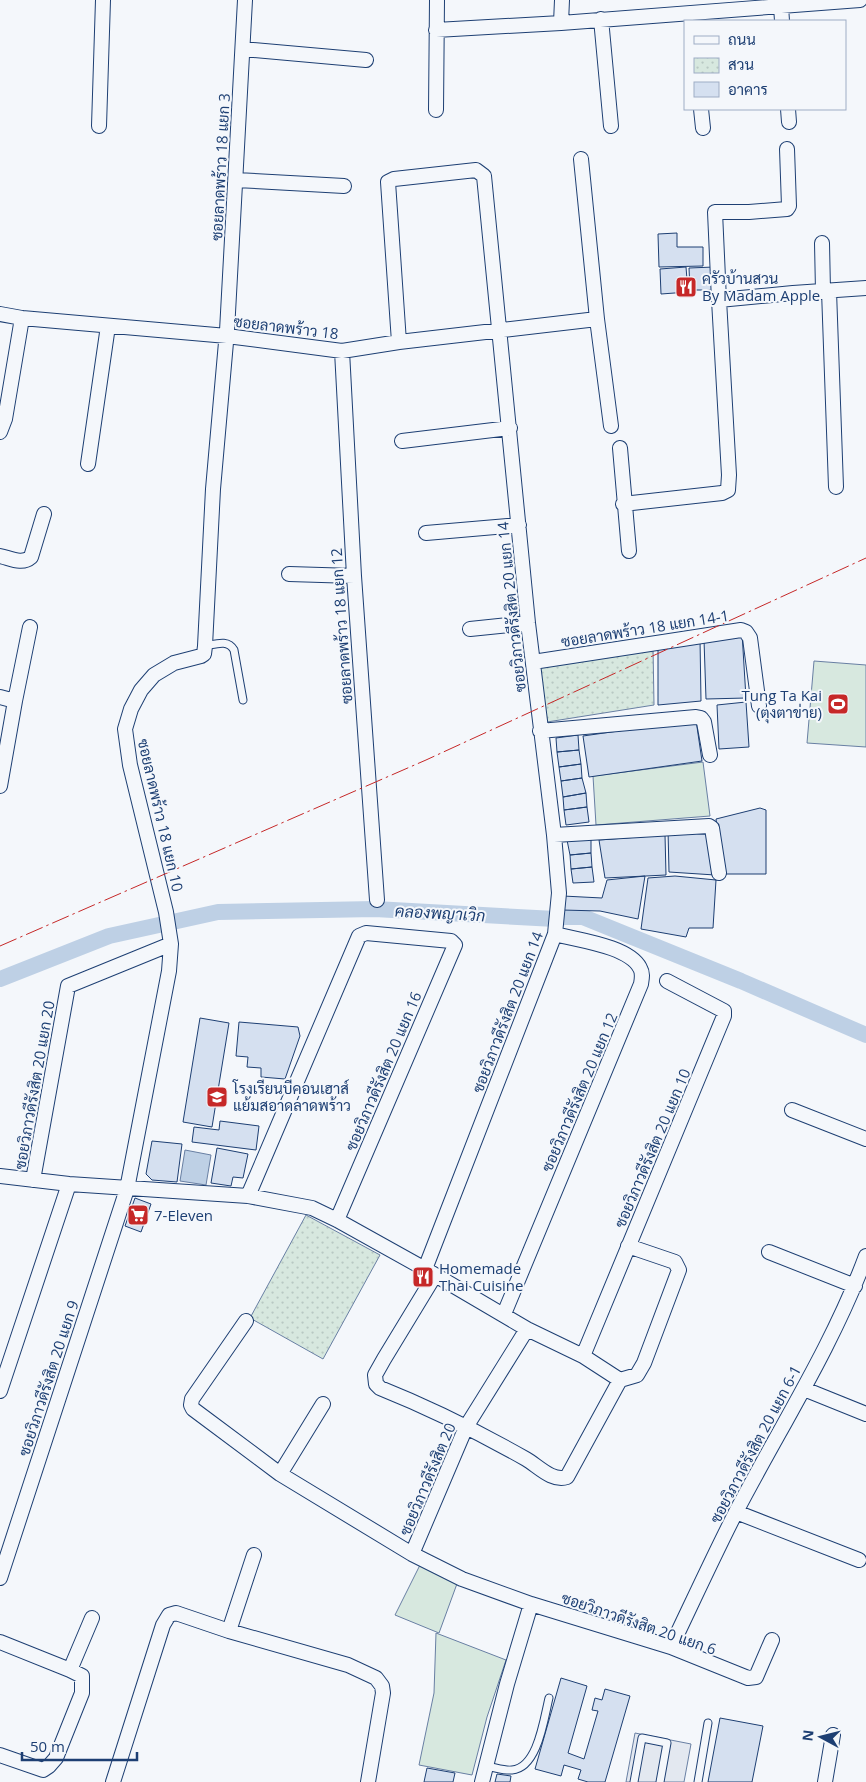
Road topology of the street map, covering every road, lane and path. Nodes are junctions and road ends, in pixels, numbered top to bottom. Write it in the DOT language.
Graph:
graph roads {
  1 [pos="103,0"];
  2 [pos="245,0"];
  3 [pos="437,0"];
  4 [pos="562,0"];
  5 [pos="860,0"];
  6 [pos="781,6"];
  7 [pos="692,17"];
  8 [pos="602,19"];
  9 [pos="782,20"];
  10 [pos="561,23"];
  11 [pos="436,30"];
  12 [pos="243,50"];
  13 [pos="366,60"];
  14 [pos="436,110"];
  15 [pos="701,110"];
  16 [pos="99,126"];
  17 [pos="611,126"];
  18 [pos="703,128"];
  19 [pos="787,149"];
  20 [pos="581,160"];
  21 [pos="236,180"];
  22 [pos="344,186"];
  23 [pos="822,243"];
  24 [pos="866,288"];
  25 [pos="826,291"];
  26 [pos="719,300"];
  27 [pos="0,314"];
  28 [pos="22,318"];
  29 [pos="597,318"];
  30 [pos="108,326"];
  31 [pos="499,331"];
  32 [pos="227,336"];
  33 [pos="400,342"];
  34 [pos="342,351"];
  35 [pos="611,426"];
  36 [pos="510,428"];
  37 [pos="0,432"];
  38 [pos="402,441"];
  39 [pos="620,448"];
  40 [pos="88,464"];
  41 [pos="836,487"];
  42 [pos="624,504"];
  43 [pos="44,514"];
  44 [pos="519,526"];
  45 [pos="426,533"];
  46 [pos="629,551"];
  47 [pos="0,556"];
  48 [pos="288,574"];
  49 [pos="354,576"];
  50 [pos="528,623"];
  51 [pos="30,627"];
  52 [pos="470,629"];
  53 [pos="205,646"];
  54 [pos="533,662"];
  55 [pos="0,697"];
  56 [pos="243,700"];
  57 [pos="15,701"];
  58 [pos="759,706"];
  59 [pos="540,731"];
  60 [pos="710,755"];
  61 [pos="0,786"];
  62 [pos="554,835"];
  63 [pos="719,873"];
  64 [pos="377,900"];
  65 [pos="555,934"];
  66 [pos="170,944"];
  67 [pos="667,981"];
  68 [pos="792,1110"];
  69 [pos="866,1139"];
  70 [pos="0,1176"];
  71 [pos="33,1180"];
  72 [pos="69,1184"];
  73 [pos="127,1189"];
  74 [pos="248,1196"];
  75 [pos="337,1220"];
  76 [pos="628,1246"];
  77 [pos="769,1252"];
  78 [pos="866,1256"];
  79 [pos="430,1272"];
  80 [pos="855,1286"];
  81 [pos="504,1314"];
  82 [pos="246,1321"];
  83 [pos="527,1328"];
  84 [pos="583,1356"];
  85 [pos="620,1380"];
  86 [pos="804,1389"];
  87 [pos="0,1391"];
  88 [pos="323,1404"];
  89 [pos="866,1414"];
  90 [pos="466,1427"];
  91 [pos="280,1474"];
  92 [pos="736,1512"];
  93 [pos="412,1554"];
  94 [pos="254,1555"];
  95 [pos="859,1560"];
  96 [pos="0,1578"];
  97 [pos="531,1604"];
  98 [pos="92,1618"];
  99 [pos="229,1631"];
  100 [pos="772,1640"];
  101 [pos="0,1642"];
  102 [pos="671,1647"];
  103 [pos="70,1670"];
  104 [pos="549,1698"];
  105 [pos="708,1723"];
  106 [pos="833,1735"];
  107 [pos="0,1755"];
  108 [pos="486,1766"];
  109 [pos="113,1782"];
  110 [pos="368,1782"];
  111 [pos="482,1782"];
  112 [pos="634,1782"];
  113 [pos="660,1782"];
  114 [pos="698,1782"];
  115 [pos="825,1782"];
  1 -- 16 [label="street"];
  2 -- 12 [label="street, ซอยลาดพร้าว 18 แยก 3"];
  3 -- 11 [label="street"];
  4 -- 10 [label="street"];
  5 -- 6 [label="street"];
  6 -- 7 [label="street"];
  6 -- 9 [label="street"];
  7 -- 8 [label="street"];
  8 -- 10 [label="street"];
  8 -- 17 [label="street"];
  10 -- 11 [label="street"];
  11 -- 14 [label="street"];
  12 -- 13 [label="street"];
  12 -- 21 [label="street, ซอยลาดพร้าว 18 แยก 3"];
  15 -- 18 [label="street"];
  19 -- 26 [label="street"];
  20 -- 29 [label="street"];
  21 -- 22 [label="street"];
  21 -- 32 [label="street, ซอยลาดพร้าว 18 แยก 3"];
  23 -- 25 [label="street"];
  24 -- 25 [label="street"];
  25 -- 26 [label="street"];
  25 -- 41 [label="street"];
  26 -- 42 [label="street"];
  27 -- 28 [label="street, ซอยลาดพร้าว 18"];
  28 -- 30 [label="street, ซอยลาดพร้าว 18"];
  28 -- 37 [label="street"];
  29 -- 31 [label="street, ซอยลาดพร้าว 18"];
  29 -- 35 [label="street"];
  30 -- 32 [label="street, ซอยลาดพร้าว 18"];
  30 -- 40 [label="street"];
  31 -- 33 [label="street, ซอยลาดพร้าว 18"];
  31 -- 33 [label="street, ซอยวิภาวดีรังสิต 20 แยก 14"];
  31 -- 36 [label="street, ซอยวิภาวดีรังสิต 20 แยก 14"];
  32 -- 34 [label="street, ซอยลาดพร้าว 18"];
  32 -- 53 [label="street"];
  33 -- 34 [label="street, ซอยลาดพร้าว 18"];
  34 -- 49 [label="street, ซอยลาดพร้าว 18 แยก 12"];
  36 -- 38 [label="street"];
  36 -- 44 [label="street, ซอยวิภาวดีรังสิต 20 แยก 14"];
  39 -- 42 [label="street"];
  42 -- 46 [label="street"];
  43 -- 47 [label="street"];
  44 -- 45 [label="street"];
  44 -- 50 [label="street, ซอยวิภาวดีรังสิต 20 แยก 14"];
  48 -- 49 [label="street"];
  49 -- 64 [label="street, ซอยลาดพร้าว 18 แยก 12"];
  50 -- 52 [label="street"];
  50 -- 54 [label="street, ซอยวิภาวดีรังสิต 20 แยก 14"];
  51 -- 57 [label="street"];
  53 -- 56 [label="lane"];
  53 -- 66 [label="street, ซอยลาดพร้าว 18 แยก 10"];
  54 -- 58 [label="street, ซอยลาดพร้าว 18 แยก 14-1"];
  54 -- 59 [label="street, ซอยวิภาวดีรังสิต 20 แยก 14"];
  55 -- 57 [label="street"];
  57 -- 61 [label="street"];
  59 -- 60 [label="street"];
  59 -- 62 [label="street, ซอยวิภาวดีรังสิต 20 แยก 14"];
  62 -- 63 [label="street"];
  62 -- 65 [label="street, ซอยวิภาวดีรังสิต 20 แยก 14"];
  65 -- 79 [label="street, ซอยวิภาวดีรังสิต 20 แยก 14"];
  65 -- 81 [label="street, ซอยวิภาวดีรังสิต 20 แยก 12"];
  66 -- 71 [label="street, ซอยวิภาวดีรังสิต 20 แยก 20"];
  66 -- 73 [label="street, ซอยลาดพร้าว 18 แยก 10"];
  67 -- 76 [label="street, ซอยวิภาวดีรังสิต 20 แยก 10"];
  68 -- 69 [label="street"];
  70 -- 71 [label="street"];
  71 -- 72 [label="street"];
  72 -- 73 [label="street"];
  72 -- 87 [label="street"];
  73 -- 74 [label="street"];
  73 -- 96 [label="street, ซอยวิภาวดีรังสิต 20 แยก 9"];
  74 -- 75 [label="street"];
  74 -- 75 [label="street, ซอยวิภาวดีรังสิต 20 แยก 16"];
  75 -- 79 [label="street"];
  76 -- 84 [label="street, ซอยวิภาวดีรังสิต 20 แยก 10"];
  76 -- 85 [label="street"];
  77 -- 80 [label="street"];
  78 -- 80 [label="street, ซอยวิภาวดีรังสิต 20 แยก 6-1"];
  79 -- 81 [label="street"];
  79 -- 90 [label="street, ซอยวิภาวดีรังสิต 20 แยก 14"];
  80 -- 86 [label="street, ซอยวิภาวดีรังสิต 20 แยก 6-1"];
  81 -- 83 [label="street"];
  82 -- 91 [label="street"];
  83 -- 84 [label="street"];
  83 -- 90 [label="street, ซอยวิภาวดีรังสิต 20"];
  84 -- 85 [label="street"];
  85 -- 90 [label="street"];
  86 -- 89 [label="street"];
  86 -- 92 [label="street, ซอยวิภาวดีรังสิต 20 แยก 6-1"];
  88 -- 91 [label="street"];
  90 -- 93 [label="street, ซอยวิภาวดีรังสิต 20"];
  91 -- 93 [label="street"];
  92 -- 95 [label="street"];
  92 -- 102 [label="street, ซอยวิภาวดีรังสิต 20 แยก 6-1"];
  93 -- 97 [label="street, ซอยวิภาวดีรังสิต 20"];
  94 -- 99 [label="street"];
  97 -- 102 [label="street, ซอยวิภาวดีรังสิต 20 แยก 6"];
  97 -- 108 [label="street"];
  98 -- 103 [label="street"];
  99 -- 109 [label="street"];
  99 -- 110 [label="street"];
  100 -- 102 [label="street, ซอยวิภาวดีรังสิต 20 แยก 6"];
  101 -- 103 [label="street"];
  103 -- 107 [label="street"];
  104 -- 108 [label="lane"];
  105 -- 114 [label="lane"];
  106 -- 115 [label="street"];
  108 -- 111 [label="street"];
  112 -- 113 [label="lane"];
}
